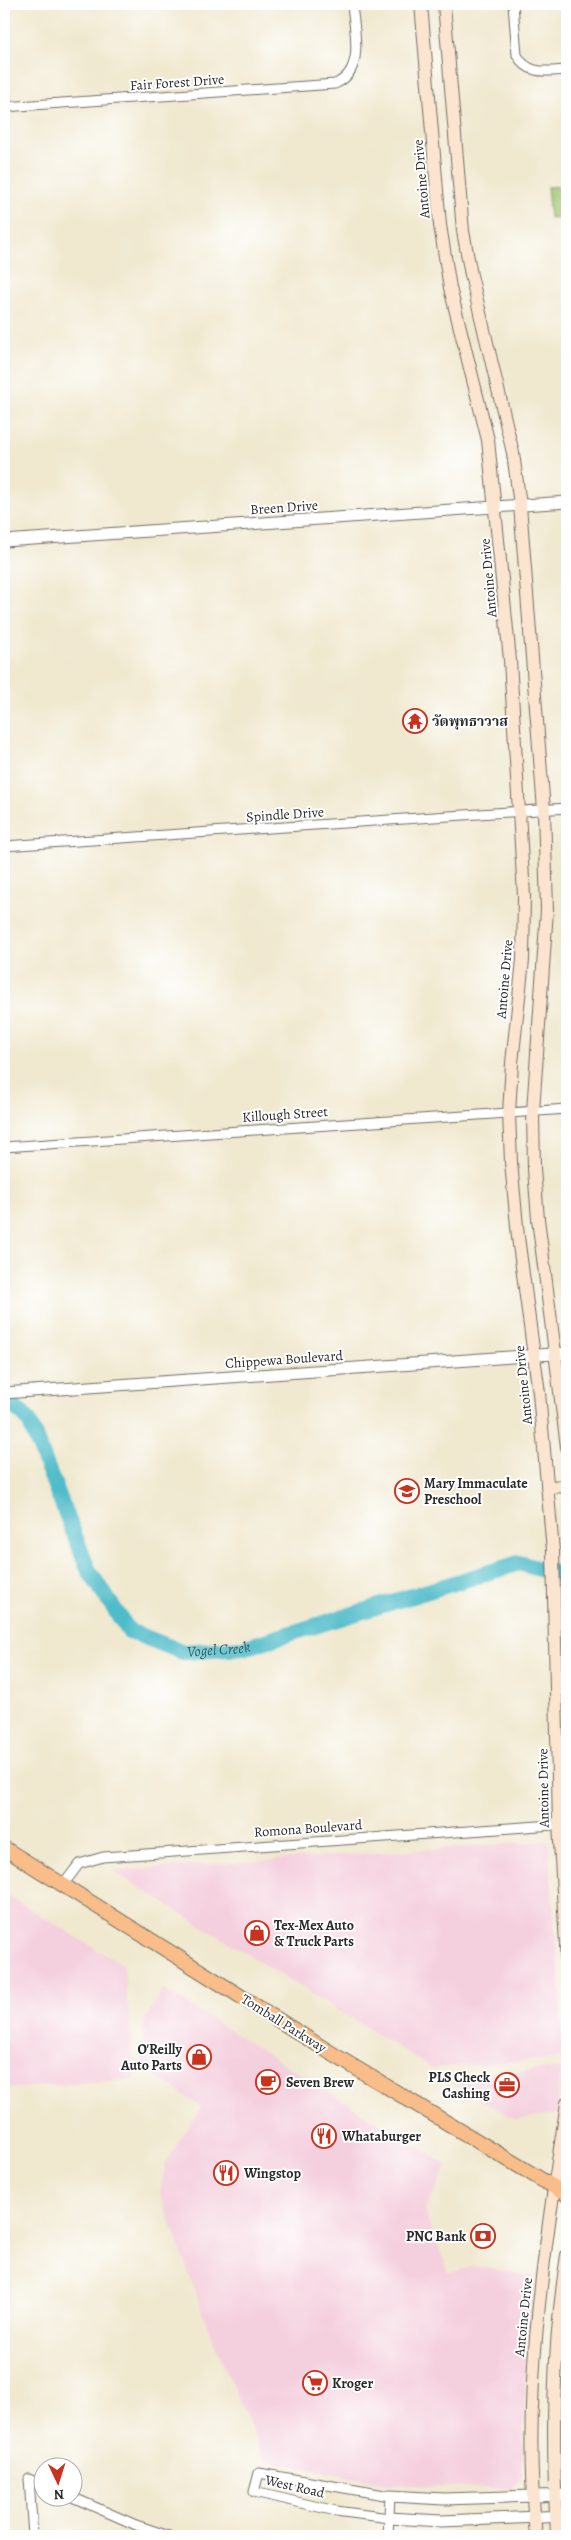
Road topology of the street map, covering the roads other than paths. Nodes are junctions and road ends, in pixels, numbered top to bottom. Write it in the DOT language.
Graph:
graph roads {
  1 [pos="352,4"];
  2 [pos="421,4"];
  3 [pos="444,4"];
  4 [pos="513,4"];
  5 [pos="567,70"];
  6 [pos="4,107"];
  7 [pos="485,338"];
  8 [pos="464,344"];
  9 [pos="567,502"];
  10 [pos="520,505"];
  11 [pos="496,507"];
  12 [pos="4,541"];
  13 [pos="532,659"];
  14 [pos="510,660"];
  15 [pos="567,808"];
  16 [pos="544,810"];
  17 [pos="521,812"];
  18 [pos="4,846"];
  19 [pos="523,960"];
  20 [pos="545,961"];
  21 [pos="567,1109"];
  22 [pos="533,1112"];
  23 [pos="509,1113"];
  24 [pos="4,1147"];
  25 [pos="535,1354"];
  26 [pos="562,1354"];
  27 [pos="4,1393"];
  28 [pos="567,1447"];
  29 [pos="567,1486"];
  30 [pos="548,1487"];
  31 [pos="562,1687"];
  32 [pos="563,1824"];
  33 [pos="4,1848"];
  34 [pos="63,1885"];
  35 [pos="567,1962"];
  36 [pos="567,2103"];
  37 [pos="554,2187"];
  38 [pos="567,2195"];
  39 [pos="567,2255"];
  40 [pos="555,2359"];
  41 [pos="533,2360"];
  42 [pos="32,2480"];
  43 [pos="561,2495"];
  44 [pos="390,2496"];
  45 [pos="533,2497"];
  46 [pos="82,2501"];
  47 [pos="562,2516"];
  48 [pos="389,2518"];
  49 [pos="534,2518"];
  50 [pos="33,2536"];
  51 [pos="169,2536"];
  52 [pos="388,2536"];
  53 [pos="536,2536"];
  54 [pos="558,2536"];
  1 -- 6 [label="street, Fair Forest Drive"];
  2 -- 8 [label="main road, Antoine Drive"];
  3 -- 7 [label="main road"];
  4 -- 5 [label="street"];
  7 -- 8 [label="main road"];
  7 -- 10 [label="main road"];
  8 -- 11 [label="main road, Antoine Drive"];
  9 -- 10 [label="street, Breen Drive"];
  10 -- 11 [label="street, Breen Drive"];
  10 -- 13 [label="main road"];
  11 -- 12 [label="street, Breen Drive"];
  11 -- 14 [label="main road, Antoine Drive"];
  13 -- 14 [label="main road"];
  13 -- 16 [label="main road"];
  14 -- 17 [label="main road, Antoine Drive"];
  15 -- 16 [label="street, Spindle Drive"];
  16 -- 17 [label="street, Spindle Drive"];
  16 -- 20 [label="main road"];
  17 -- 18 [label="street, Spindle Drive"];
  17 -- 19 [label="main road, Antoine Drive"];
  19 -- 20 [label="main road"];
  19 -- 23 [label="main road, Antoine Drive"];
  20 -- 22 [label="main road"];
  21 -- 22 [label="street, Killough Street"];
  22 -- 23 [label="street, Killough Street"];
  22 -- 26 [label="main road"];
  23 -- 24 [label="street, Killough Street"];
  23 -- 25 [label="main road, Antoine Drive"];
  25 -- 26 [label="street, Chippewa Boulevard"];
  25 -- 27 [label="street, Chippewa Boulevard"];
  25 -- 30 [label="main road, Antoine Drive"];
  26 -- 28 [label="main road"];
  29 -- 30 [label="main road"];
  30 -- 31 [label="main road, Antoine Drive"];
  31 -- 32 [label="main road, Antoine Drive"];
  32 -- 34 [label="street, Romona Boulevard"];
  32 -- 35 [label="main road, Antoine Drive"];
  33 -- 34 [label="main road, Tomball Parkway"];
  34 -- 37 [label="main road, Tomball Parkway"];
  36 -- 37 [label="main road, Antoine Drive"];
  37 -- 38 [label="main road, Tomball Parkway"];
  37 -- 41 [label="main road, Antoine Drive"];
  39 -- 40 [label="main road"];
  40 -- 41 [label="main road"];
  40 -- 43 [label="main road"];
  41 -- 45 [label="main road, Antoine Drive"];
  42 -- 50 [label="street"];
  43 -- 45 [label="street, West Road"];
  43 -- 47 [label="main road"];
  44 -- 45 [label="street, West Road"];
  44 -- 48 [label="street"];
  44 -- 48 [label="street, West Road"];
  45 -- 49 [label="main road, Antoine Drive"];
  46 -- 51 [label="street"];
  47 -- 49 [label="street, West Road"];
  47 -- 54 [label="main road"];
  48 -- 49 [label="street, West Road"];
  48 -- 52 [label="street"];
  49 -- 53 [label="main road, Antoine Drive"];
}
